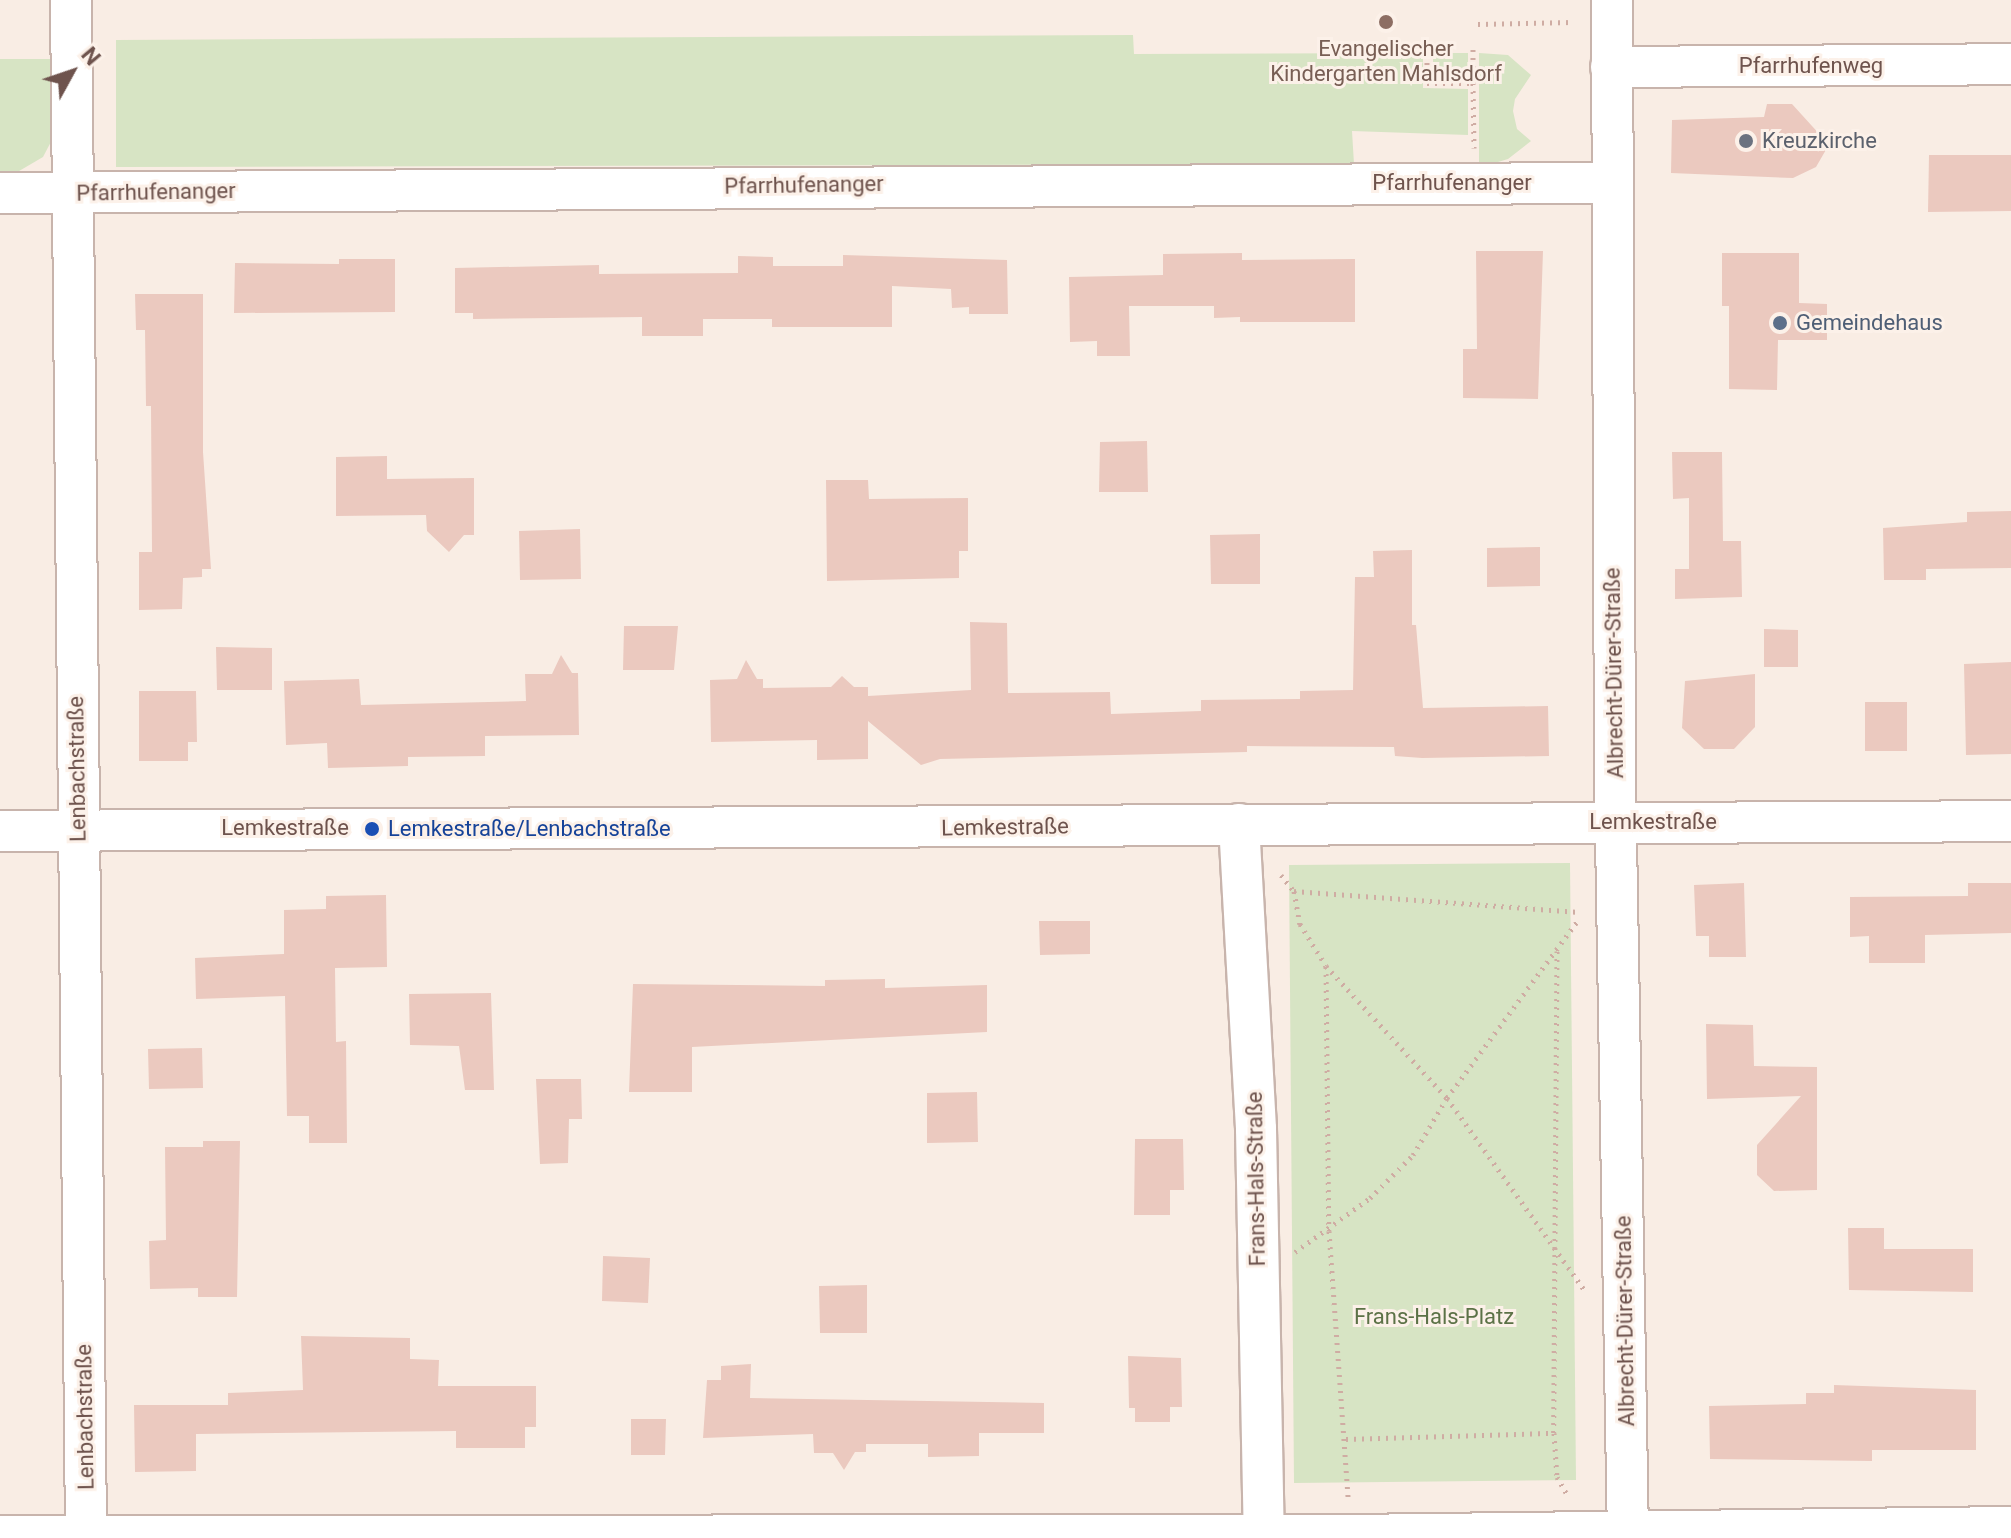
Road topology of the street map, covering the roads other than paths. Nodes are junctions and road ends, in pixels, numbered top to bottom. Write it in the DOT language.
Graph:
graph roads {
  1 [pos="71,0"];
  2 [pos="1611,11"];
  3 [pos="2011,64"];
  4 [pos="1611,67"];
  5 [pos="1609,183"];
  6 [pos="0,193"];
  7 [pos="69,193"];
  8 [pos="2011,821"];
  9 [pos="1615,822"];
  10 [pos="1239,824"];
  11 [pos="78,830"];
  12 [pos="0,831"];
  13 [pos="2011,1527"];
  14 [pos="1264,1535"];
  15 [pos="0,1536"];
  16 [pos="1628,1536"];
  17 [pos="86,1537"];
  1 -- 7 [label="street, Lenbachstraße"];
  2 -- 4 [label="street, Albrecht-Dürer-Straße"];
  3 -- 4 [label="street, Pfarrhufenweg"];
  4 -- 5 [label="street, Albrecht-Dürer-Straße"];
  5 -- 7 [label="street, Pfarrhufenanger"];
  5 -- 9 [label="street, Albrecht-Dürer-Straße"];
  6 -- 7 [label="street, Pfarrhufenanger"];
  7 -- 11 [label="street, Lenbachstraße"];
  8 -- 9 [label="street, Lemkestraße"];
  9 -- 10 [label="street, Lemkestraße"];
  9 -- 16 [label="street, Albrecht-Dürer-Straße"];
  10 -- 11 [label="street, Lemkestraße"];
  10 -- 14 [label="street, Frans-Hals-Straße"];
  11 -- 12 [label="street, Lemkestraße"];
  11 -- 17 [label="street, Lenbachstraße"];
  13 -- 16 [label="street"];
  14 -- 16 [label="street"];
  14 -- 17 [label="street"];
  15 -- 17 [label="street"];
}
